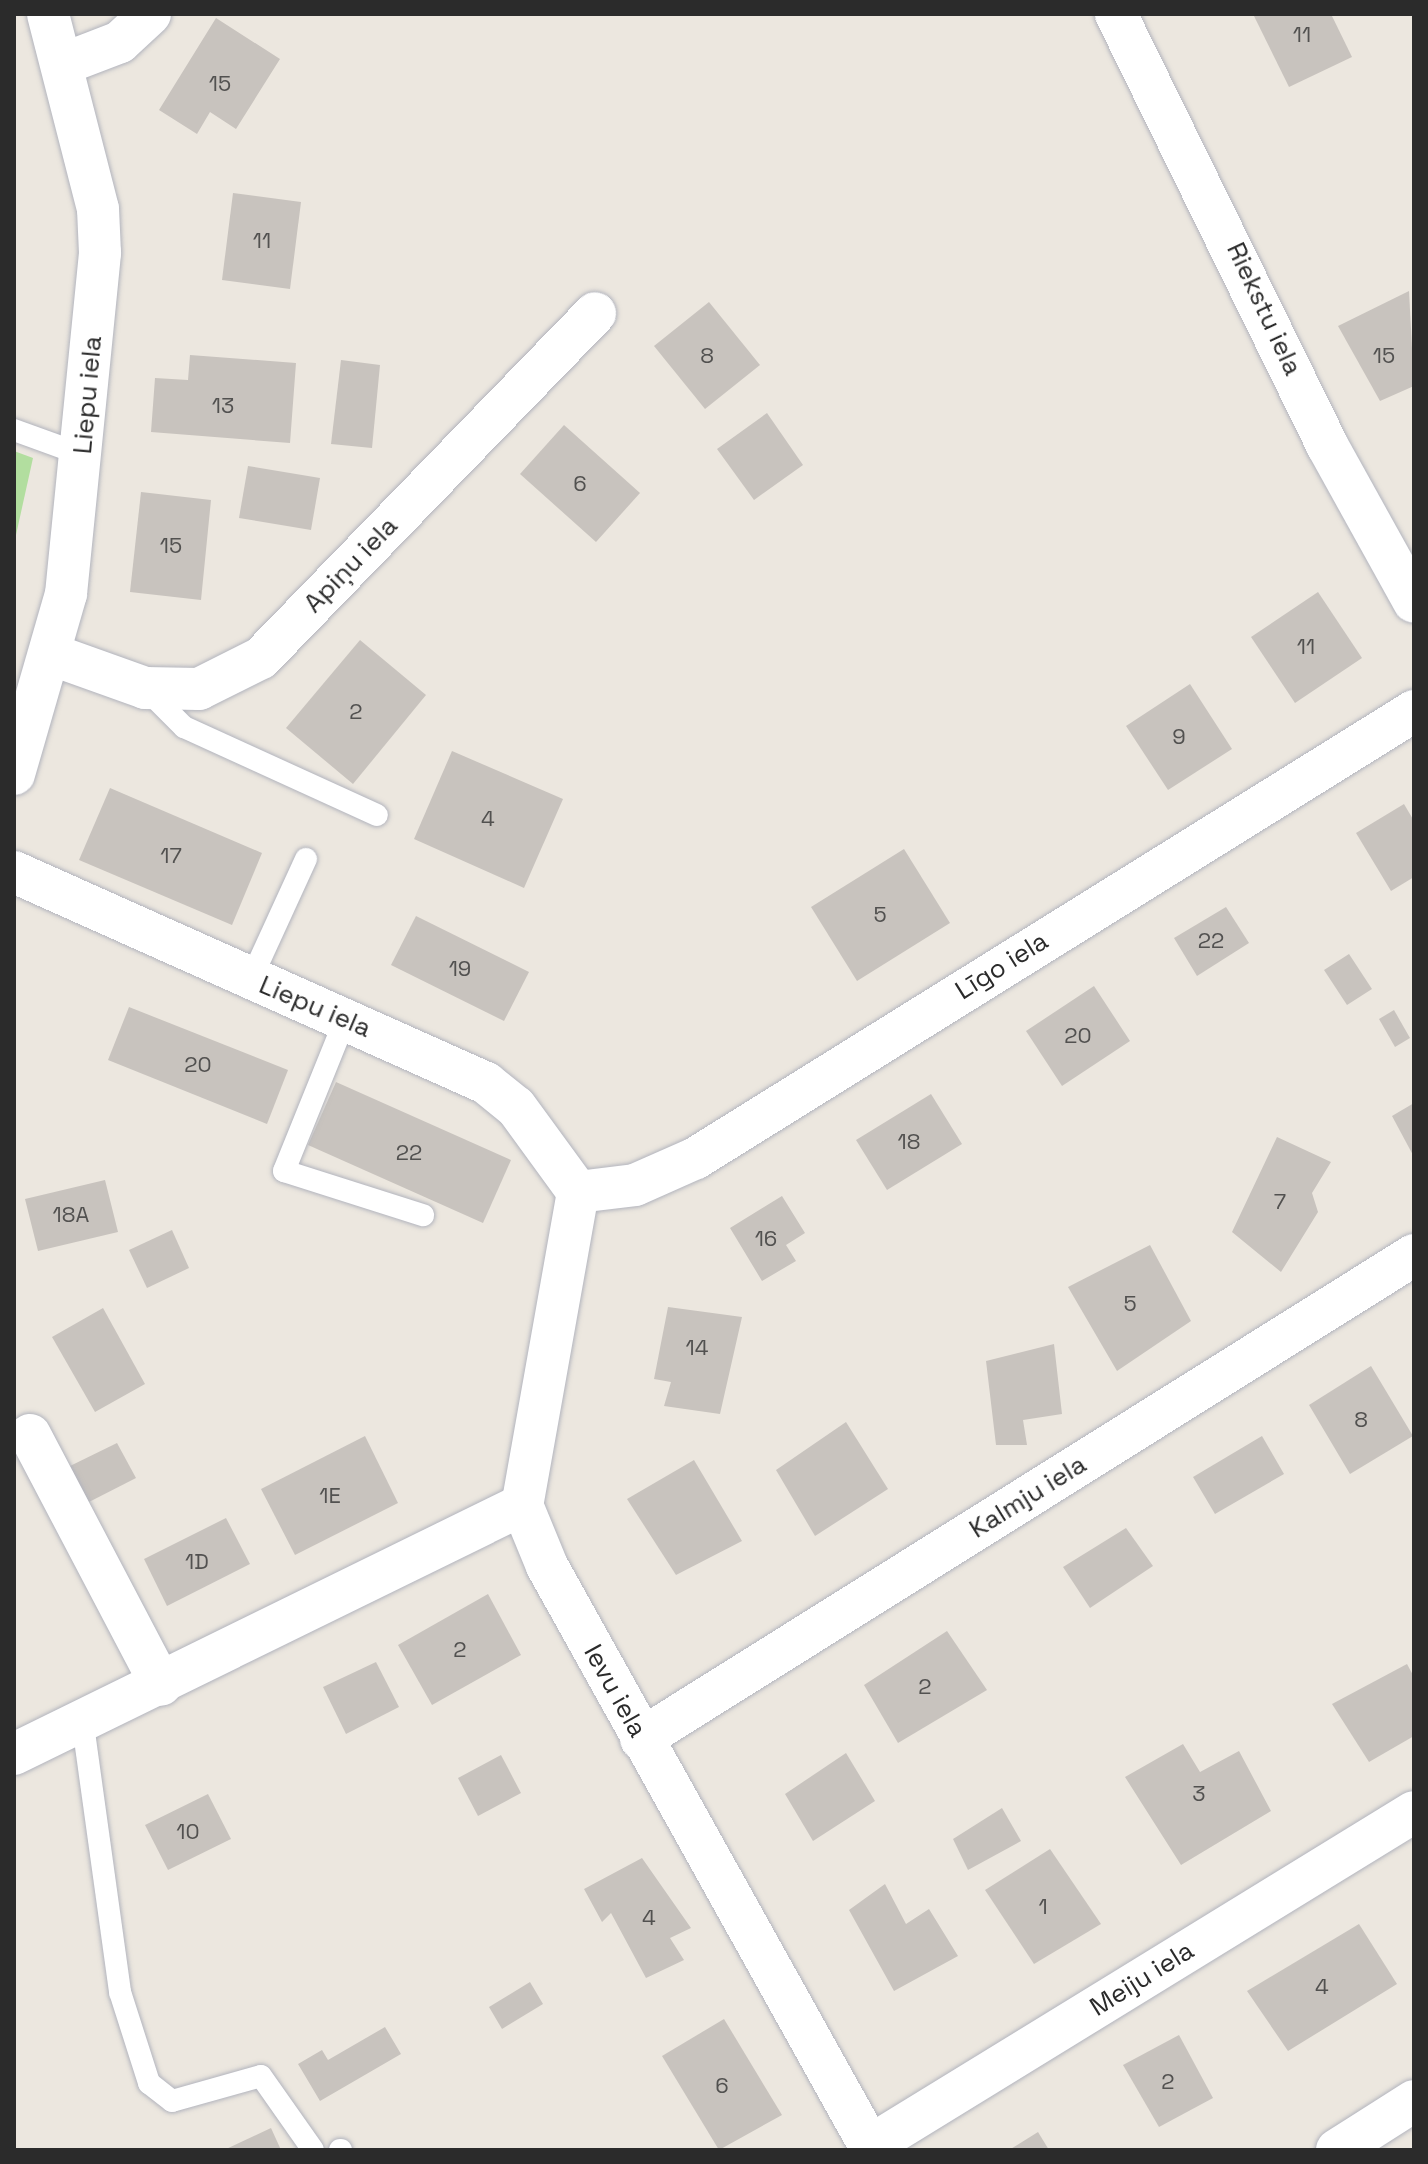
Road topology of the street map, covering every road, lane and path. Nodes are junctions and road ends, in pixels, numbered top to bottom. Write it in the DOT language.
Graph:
graph roads {
  1 [pos="48,14"];
  2 [pos="150,14"];
  3 [pos="1116,14"];
  4 [pos="63,64"];
  5 [pos="595,313"];
  6 [pos="14,430"];
  7 [pos="83,455"];
  8 [pos="1414,602"];
  9 [pos="53,655"];
  10 [pos="145,688"];
  11 [pos="1414,711"];
  12 [pos="14,774"];
  13 [pos="377,815"];
  14 [pos="306,859"];
  15 [pos="14,872"];
  16 [pos="251,979"];
  17 [pos="345,1020"];
  18 [pos="578,1192"];
  19 [pos="423,1215"];
  20 [pos="1414,1255"];
  21 [pos="30,1435"];
  22 [pos="522,1505"];
  23 [pos="161,1685"];
  24 [pos="83,1725"];
  25 [pos="641,1739"];
  26 [pos="14,1754"];
  27 [pos="1414,1812"];
  28 [pos="1414,2101"];
  29 [pos="871,2148"];
  30 [pos="313,2150"];
  31 [pos="1337,2150"];
  1 -- 4 [label="street, Liepu iela"];
  2 -- 4 [label="street"];
  3 -- 8 [label="street, Riekstu iela"];
  4 -- 7 [label="street, Liepu iela"];
  5 -- 10 [label="street, Apiņu iela"];
  6 -- 7 [label="lane"];
  7 -- 9 [label="street, Liepu iela"];
  9 -- 10 [label="street, Apiņu iela"];
  9 -- 12 [label="street, Liepu iela"];
  10 -- 13 [label="lane"];
  11 -- 18 [label="street, Līgo iela"];
  14 -- 16 [label="lane"];
  15 -- 16 [label="street, Liepu iela"];
  16 -- 17 [label="street, Liepu iela"];
  17 -- 18 [label="street, Liepu iela"];
  17 -- 19 [label="lane"];
  18 -- 22 [label="street"];
  20 -- 25 [label="street, Kalmju iela"];
  21 -- 23 [label="street"];
  22 -- 23 [label="street"];
  22 -- 25 [label="street, Ievu iela"];
  23 -- 24 [label="street"];
  24 -- 26 [label="street"];
  24 -- 30 [label="lane"];
  25 -- 29 [label="street, Ievu iela"];
  27 -- 29 [label="street, Meiju iela"];
  28 -- 31 [label="street"];
}
